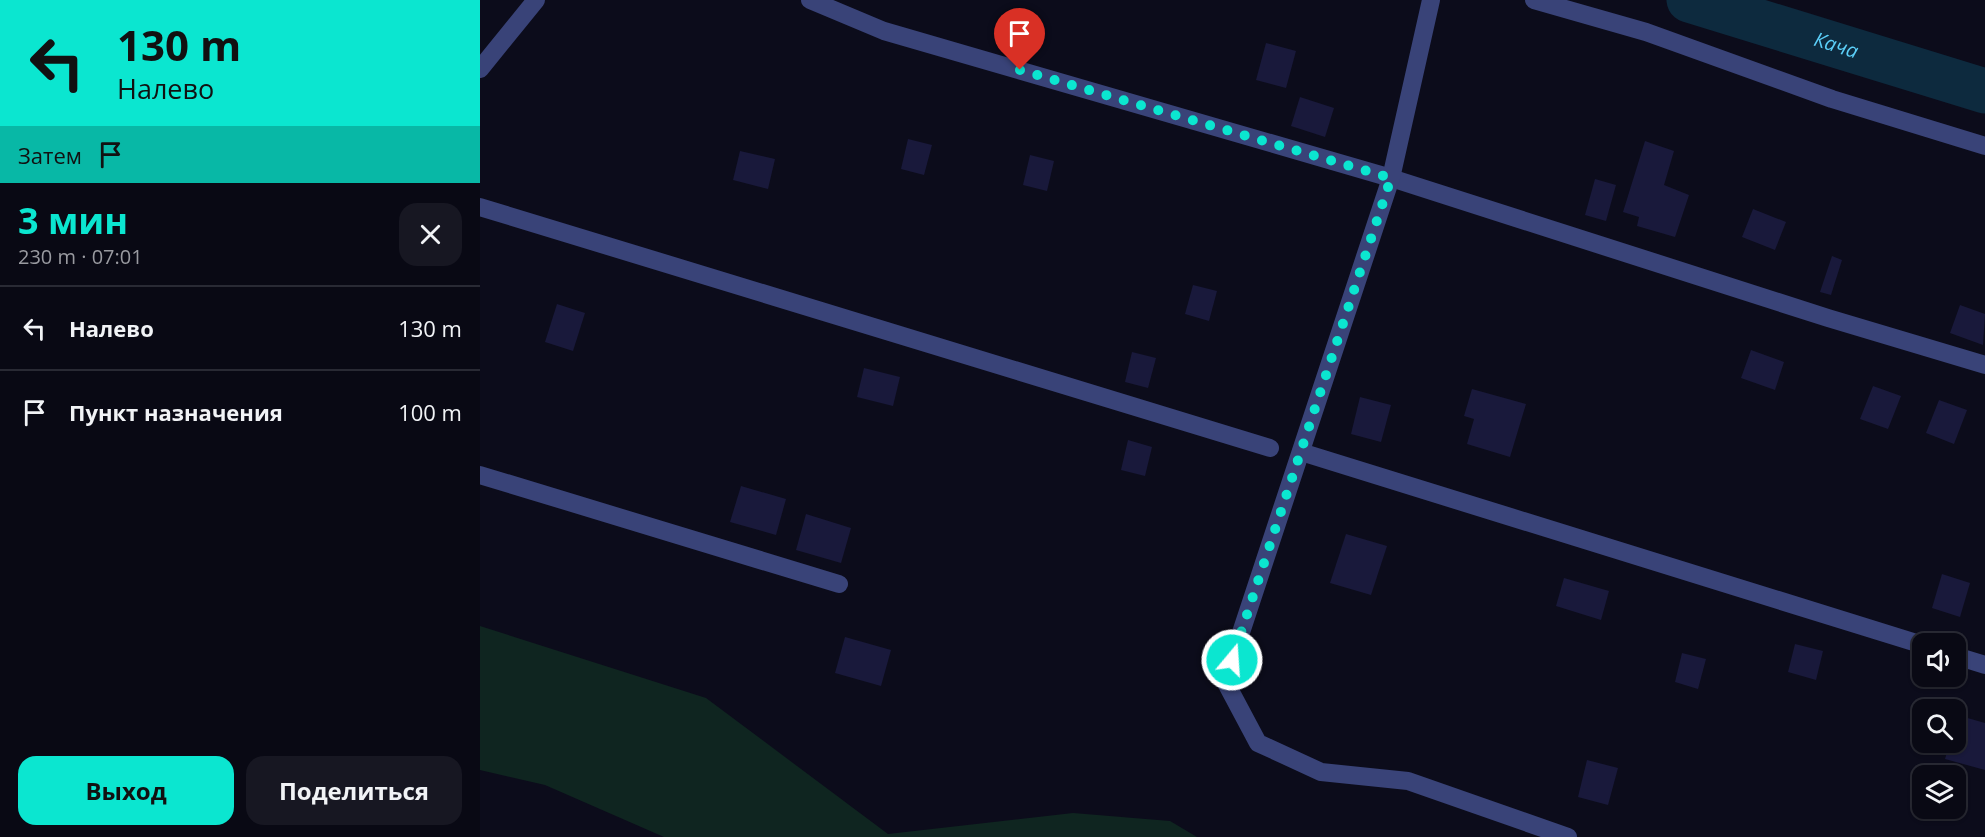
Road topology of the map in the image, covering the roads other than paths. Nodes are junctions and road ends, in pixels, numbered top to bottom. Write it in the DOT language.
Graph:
graph roads {
  1 [pos="536,0"];
  2 [pos="810,0"];
  3 [pos="1431,0"];
  4 [pos="1534,0"];
  5 [pos="480,69"];
  6 [pos="1985,146"];
  7 [pos="1391,178"];
  8 [pos="480,207"];
  9 [pos="1985,365"];
  10 [pos="1270,448"];
  11 [pos="1301,452"];
  12 [pos="480,476"];
  13 [pos="839,584"];
  14 [pos="1912,642"];
  15 [pos="1966,659"];
  16 [pos="1985,664"];
  17 [pos="1568,837"];
  1 -- 5 [label="street"];
  2 -- 7 [label="street"];
  3 -- 7 [label="street"];
  4 -- 6 [label="street"];
  7 -- 9 [label="street"];
  7 -- 11 [label="street"];
  8 -- 10 [label="street"];
  11 -- 14 [label="street"];
  11 -- 17 [label="street"];
  12 -- 13 [label="street"];
  15 -- 16 [label="street"];
}
